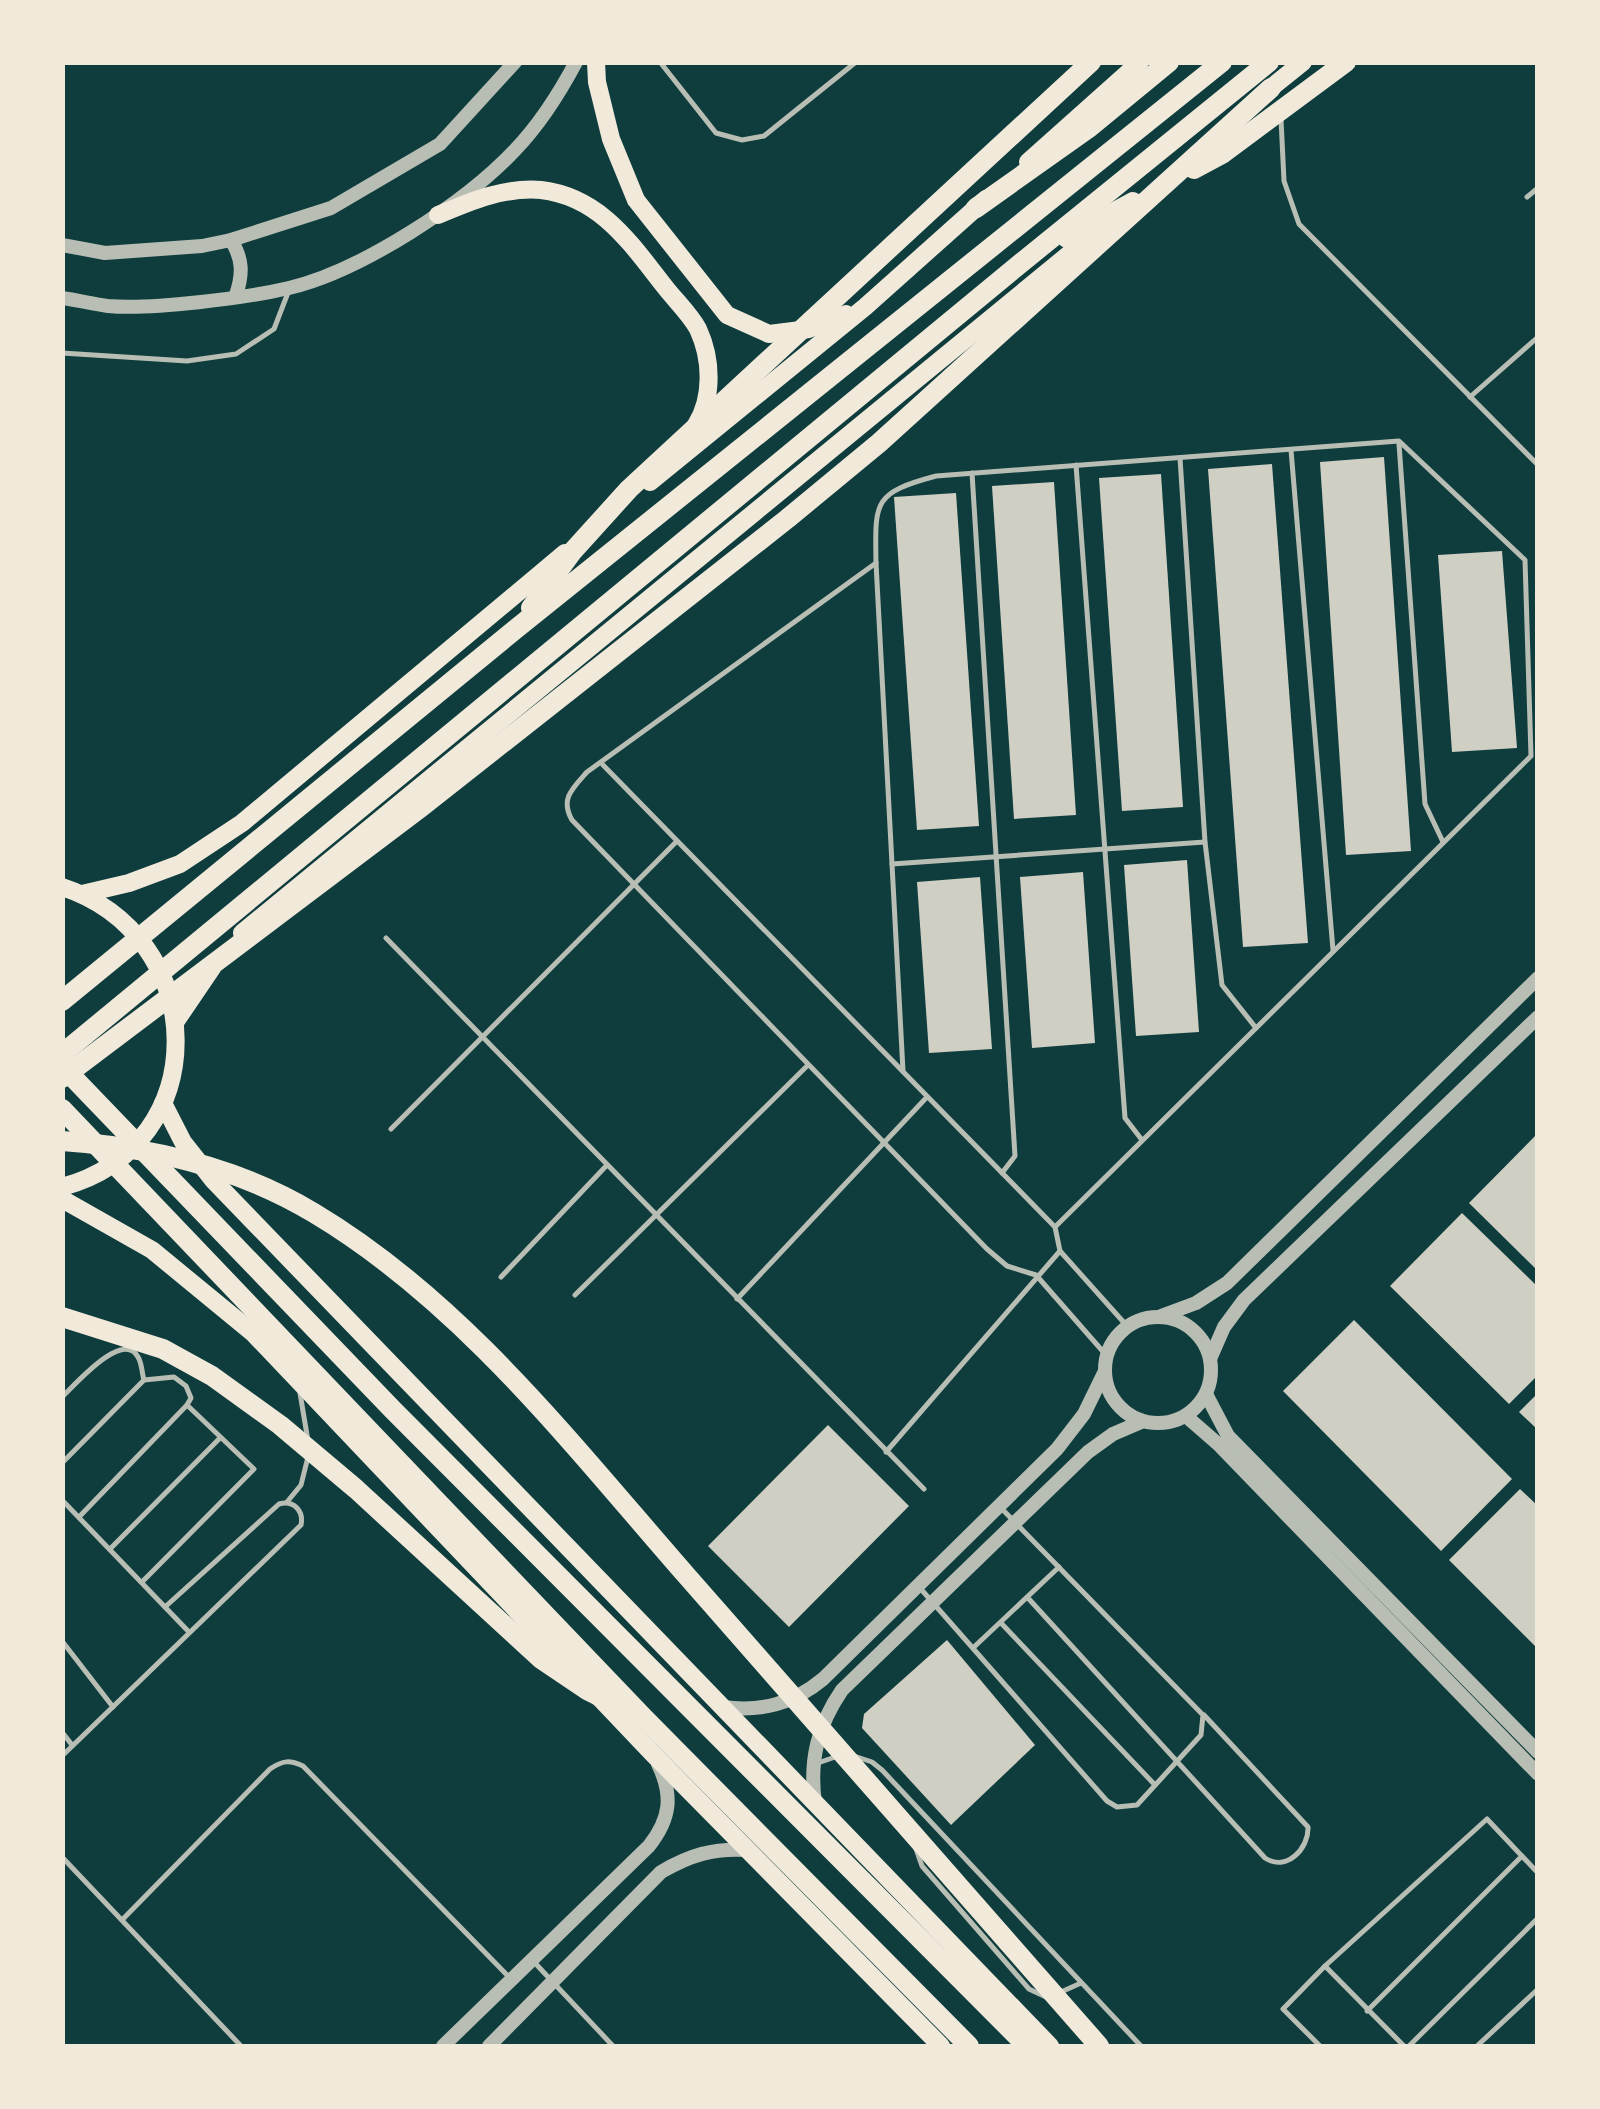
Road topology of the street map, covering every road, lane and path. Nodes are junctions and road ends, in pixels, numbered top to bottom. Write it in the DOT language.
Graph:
graph roads {
  1 [pos="515,62"];
  2 [pos="576,62"];
  3 [pos="596,62"];
  4 [pos="660,62"];
  5 [pos="856,62"];
  6 [pos="1092,62"];
  7 [pos="1140,62"];
  8 [pos="1169,62"];
  9 [pos="1222,62"];
  10 [pos="1269,62"];
  11 [pos="1346,62"];
  12 [pos="1288,79"];
  13 [pos="1538,188"];
  14 [pos="1527,197"];
  15 [pos="976,208"];
  16 [pos="438,215"];
  17 [pos="230,240"];
  18 [pos="62,245"];
  19 [pos="1021,263"];
  20 [pos="290,288"];
  21 [pos="236,296"];
  22 [pos="62,298"];
  23 [pos="865,307"];
  24 [pos="1538,337"];
  25 [pos="62,352"];
  26 [pos="1470,397"];
  27 [pos="1399,442"];
  28 [pos="1291,450"];
  29 [pos="1180,458"];
  30 [pos="672,463"];
  31 [pos="1538,465"];
  32 [pos="1076,466"];
  33 [pos="972,473"];
  34 [pos="876,563"];
  35 [pos="517,628"];
  36 [pos="602,764"];
  37 [pos="677,841"];
  38 [pos="1205,842"];
  39 [pos="1444,842"];
  40 [pos="1104,850"];
  41 [pos="996,858"];
  42 [pos="892,864"];
  43 [pos="634,884"];
  44 [pos="62,887"];
  45 [pos="82,894"];
  46 [pos="386,938"];
  47 [pos="1333,952"];
  48 [pos="1538,978"];
  49 [pos="62,1000"];
  50 [pos="1538,1018"];
  51 [pos="176,1022"];
  52 [pos="1256,1028"];
  53 [pos="484,1038"];
  54 [pos="62,1054"];
  55 [pos="808,1064"];
  56 [pos="62,1066"];
  57 [pos="903,1071"];
  58 [pos="62,1078"];
  59 [pos="928,1096"];
  60 [pos="163,1102"];
  61 [pos="62,1108"];
  62 [pos="391,1129"];
  63 [pos="1142,1140"];
  64 [pos="62,1142"];
  65 [pos="884,1143"];
  66 [pos="607,1165"];
  67 [pos="1002,1173"];
  68 [pos="62,1188"];
  69 [pos="62,1199"];
  70 [pos="656,1215"];
  71 [pos="1054,1227"];
  72 [pos="1060,1251"];
  73 [pos="1036,1275"];
  74 [pos="501,1277"];
  75 [pos="576,1295"];
  76 [pos="738,1299"];
  77 [pos="1162,1316"];
  78 [pos="62,1318"];
  79 [pos="1127,1326"];
  80 [pos="1106,1355"];
  81 [pos="1210,1359"];
  82 [pos="292,1372"];
  83 [pos="1104,1374"];
  84 [pos="144,1380"];
  85 [pos="1206,1394"];
  86 [pos="62,1396"];
  87 [pos="187,1405"];
  88 [pos="1186,1418"];
  89 [pos="1141,1422"];
  90 [pos="221,1437"];
  91 [pos="886,1452"];
  92 [pos="62,1463"];
  93 [pos="924,1489"];
  94 [pos="62,1500"];
  95 [pos="287,1502"];
  96 [pos="999,1506"];
  97 [pos="78,1517"];
  98 [pos="1015,1522"];
  99 [pos="110,1549"];
  100 [pos="1059,1568"];
  101 [pos="142,1582"];
  102 [pos="918,1586"];
  103 [pos="1028,1598"];
  104 [pos="932,1602"];
  105 [pos="165,1607"];
  106 [pos="1001,1623"];
  107 [pos="189,1632"];
  108 [pos="62,1640"];
  109 [pos="973,1648"];
  110 [pos="113,1706"];
  111 [pos="723,1707"];
  112 [pos="1203,1715"];
  113 [pos="644,1718"];
  114 [pos="62,1732"];
  115 [pos="72,1746"];
  116 [pos="1538,1752"];
  117 [pos="653,1754"];
  118 [pos="62,1756"];
  119 [pos="1176,1762"];
  120 [pos="812,1765"];
  121 [pos="1538,1774"];
  122 [pos="1155,1785"];
  123 [pos="815,1803"];
  124 [pos="929,1821"];
  125 [pos="747,1850"];
  126 [pos="1522,1856"];
  127 [pos="62,1857"];
  128 [pos="1538,1873"];
  129 [pos="1538,1918"];
  130 [pos="122,1920"];
  131 [pos="532,1960"];
  132 [pos="1326,1966"];
  133 [pos="512,1980"];
  134 [pos="552,1982"];
  135 [pos="1081,1983"];
  136 [pos="1538,1990"];
  137 [pos="1367,2011"];
  138 [pos="240,2046"];
  139 [pos="443,2046"];
  140 [pos="490,2046"];
  141 [pos="612,2046"];
  142 [pos="941,2046"];
  143 [pos="969,2046"];
  144 [pos="1027,2046"];
  145 [pos="1050,2046"];
  146 [pos="1099,2046"];
  147 [pos="1140,2046"];
  148 [pos="1320,2046"];
  149 [pos="1406,2046"];
  150 [pos="1476,2046"];
  1 -- 17 [label="street"];
  2 -- 16 [label="street"];
  3 -- 23 [label="main road"];
  4 -- 5 [label="lane"];
  6 -- 35 [label="highway"];
  7 -- 15 [label="main road"];
  8 -- 15 [label="highway"];
  9 -- 35 [label="highway"];
  10 -- 19 [label="highway"];
  11 -- 19 [label="highway"];
  12 -- 26 [label="lane"];
  12 -- 51 [label="main road"];
  12 -- 58 [label="highway"];
  13 -- 14 [label="lane"];
  15 -- 23 [label="main road"];
  16 -- 20 [label="street"];
  16 -- 30 [label="main road"];
  17 -- 18 [label="street"];
  17 -- 21 [label="street"];
  19 -- 54 [label="highway"];
  20 -- 21 [label="street"];
  20 -- 25 [label="lane"];
  21 -- 22 [label="street"];
  23 -- 30 [label="main road"];
  24 -- 26 [label="lane"];
  26 -- 31 [label="lane"];
  27 -- 28 [label="lane"];
  27 -- 39 [label="lane"];
  27 -- 39 [label="lane"];
  28 -- 29 [label="lane"];
  28 -- 47 [label="lane"];
  29 -- 32 [label="lane"];
  29 -- 38 [label="lane"];
  30 -- 45 [label="main road"];
  32 -- 33 [label="lane"];
  32 -- 40 [label="lane"];
  33 -- 34 [label="lane"];
  33 -- 41 [label="lane"];
  34 -- 36 [label="lane"];
  34 -- 42 [label="lane"];
  35 -- 49 [label="highway"];
  36 -- 37 [label="lane"];
  36 -- 43 [label="lane"];
  37 -- 43 [label="lane"];
  37 -- 57 [label="lane"];
  38 -- 40 [label="lane"];
  38 -- 52 [label="lane"];
  39 -- 47 [label="lane"];
  40 -- 41 [label="lane"];
  40 -- 63 [label="lane"];
  41 -- 42 [label="lane"];
  41 -- 67 [label="lane"];
  42 -- 57 [label="lane"];
  43 -- 53 [label="lane"];
  43 -- 55 [label="lane"];
  44 -- 45 [label="main road"];
  45 -- 51 [label="main road"];
  46 -- 53 [label="lane"];
  47 -- 52 [label="lane"];
  48 -- 77 [label="street"];
  50 -- 81 [label="street"];
  51 -- 60 [label="main road"];
  52 -- 63 [label="lane"];
  53 -- 62 [label="lane"];
  53 -- 66 [label="lane"];
  55 -- 65 [label="lane"];
  55 -- 70 [label="lane"];
  56 -- 144 [label="highway"];
  57 -- 59 [label="lane"];
  59 -- 65 [label="lane"];
  59 -- 67 [label="lane"];
  60 -- 68 [label="main road"];
  60 -- 111 [label="main road"];
  61 -- 113 [label="highway"];
  63 -- 71 [label="lane"];
  64 -- 146 [label="highway"];
  65 -- 73 [label="lane"];
  65 -- 76 [label="lane"];
  66 -- 70 [label="lane"];
  66 -- 74 [label="lane"];
  67 -- 71 [label="lane"];
  69 -- 82 [label="main road"];
  70 -- 75 [label="lane"];
  70 -- 76 [label="lane"];
  71 -- 72 [label="lane"];
  72 -- 73 [label="lane"];
  72 -- 79 [label="lane"];
  73 -- 80 [label="lane"];
  73 -- 91 [label="lane"];
  76 -- 91 [label="lane"];
  77 -- 79 [label="street"];
  77 -- 81 [label="street"];
  78 -- 113 [label="highway"];
  79 -- 80 [label="street"];
  80 -- 83 [label="street"];
  81 -- 85 [label="street"];
  82 -- 95 [label="lane"];
  82 -- 117 [label="main road"];
  83 -- 89 [label="street"];
  83 -- 96 [label="street"];
  84 -- 86 [label="lane"];
  84 -- 87 [label="lane"];
  84 -- 92 [label="lane"];
  85 -- 88 [label="street"];
  85 -- 116 [label="street"];
  87 -- 90 [label="lane"];
  87 -- 97 [label="lane"];
  88 -- 89 [label="street"];
  88 -- 121 [label="street"];
  89 -- 98 [label="street"];
  90 -- 99 [label="lane"];
  90 -- 101 [label="lane"];
  91 -- 93 [label="lane"];
  94 -- 97 [label="lane"];
  95 -- 105 [label="lane"];
  95 -- 107 [label="lane"];
  96 -- 98 [label="lane"];
  96 -- 102 [label="street"];
  97 -- 99 [label="lane"];
  98 -- 100 [label="lane"];
  98 -- 104 [label="street"];
  99 -- 101 [label="lane"];
  100 -- 103 [label="lane"];
  100 -- 112 [label="lane"];
  101 -- 105 [label="lane"];
  102 -- 104 [label="lane"];
  102 -- 111 [label="street"];
  103 -- 106 [label="lane"];
  103 -- 119 [label="lane"];
  104 -- 109 [label="lane"];
  104 -- 120 [label="street"];
  105 -- 107 [label="lane"];
  106 -- 109 [label="lane"];
  106 -- 122 [label="lane"];
  107 -- 110 [label="lane"];
  108 -- 110 [label="lane"];
  109 -- 122 [label="lane"];
  110 -- 115 [label="lane"];
  111 -- 123 [label="main road"];
  112 -- 119 [label="lane"];
  112 -- 119 [label="lane"];
  113 -- 143 [label="highway"];
  114 -- 115 [label="lane"];
  115 -- 118 [label="lane"];
  117 -- 125 [label="main road"];
  117 -- 131 [label="street"];
  119 -- 122 [label="lane"];
  120 -- 123 [label="street"];
  120 -- 124 [label="lane"];
  123 -- 145 [label="main road"];
  124 -- 135 [label="lane"];
  124 -- 135 [label="lane"];
  125 -- 134 [label="street"];
  125 -- 142 [label="main road"];
  126 -- 128 [label="lane"];
  126 -- 132 [label="lane"];
  126 -- 137 [label="lane"];
  127 -- 130 [label="lane"];
  129 -- 149 [label="lane"];
  130 -- 133 [label="lane"];
  130 -- 138 [label="lane"];
  131 -- 133 [label="street"];
  131 -- 134 [label="lane"];
  132 -- 137 [label="lane"];
  132 -- 148 [label="lane"];
  133 -- 139 [label="street"];
  134 -- 140 [label="street"];
  134 -- 141 [label="lane"];
  135 -- 147 [label="lane"];
  136 -- 150 [label="lane"];
  137 -- 149 [label="lane"];
}
